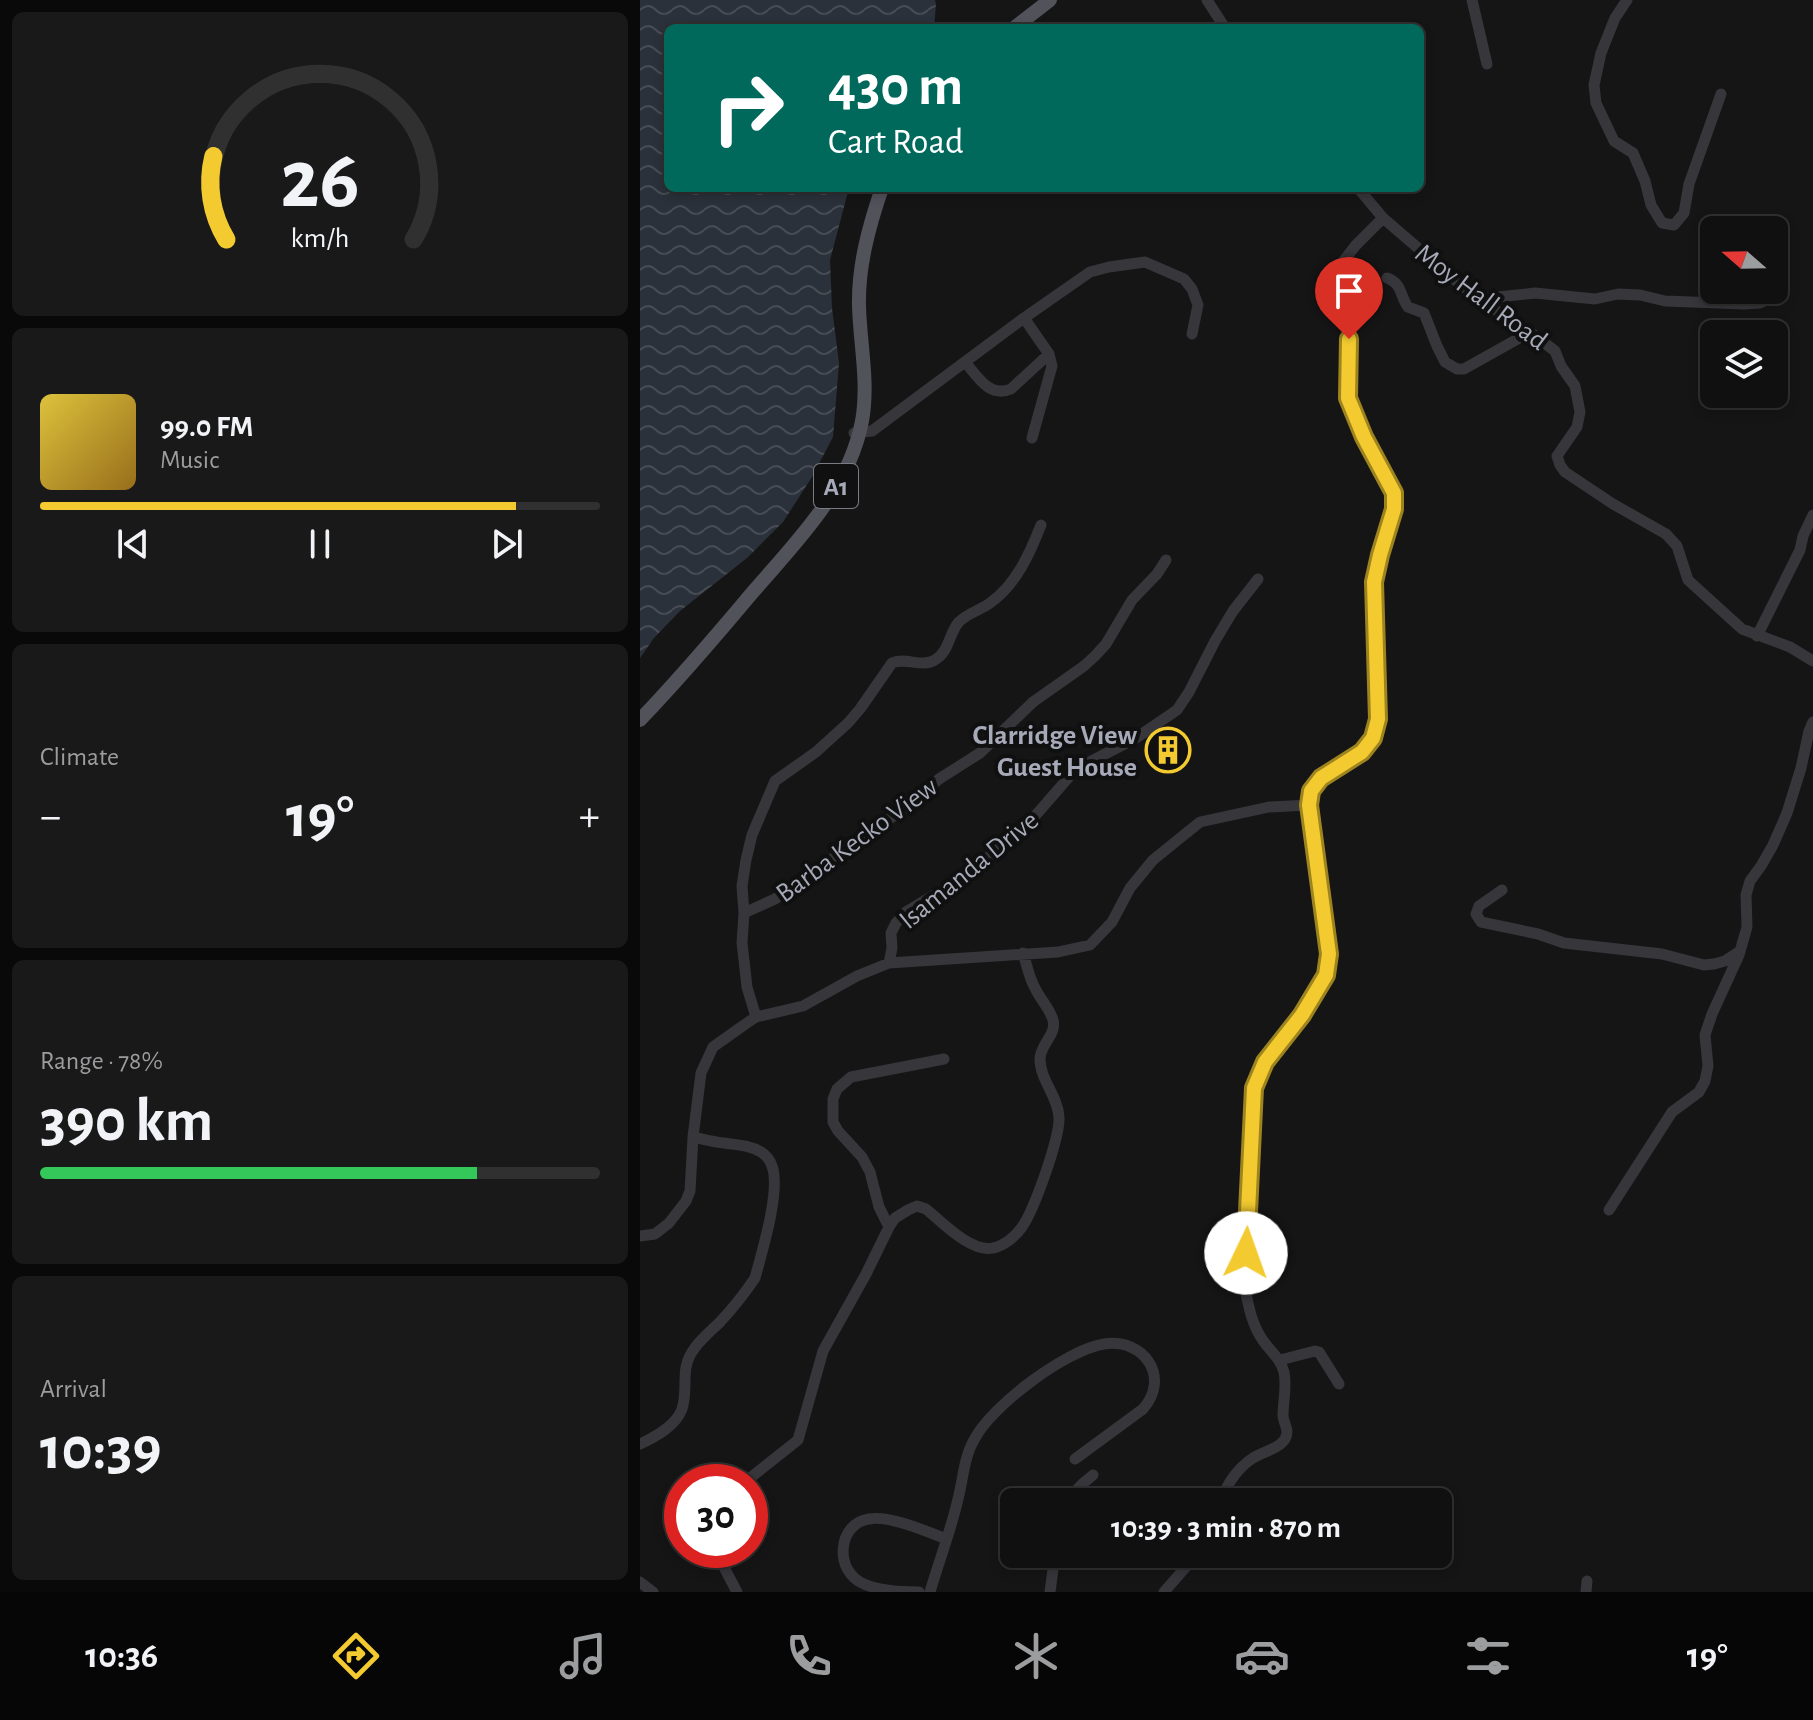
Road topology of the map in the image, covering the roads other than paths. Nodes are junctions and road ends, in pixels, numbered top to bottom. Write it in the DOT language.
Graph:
graph roads {
  1 [pos="1050,0"];
  2 [pos="1058,0"];
  3 [pos="1207,0"];
  4 [pos="1472,0"];
  5 [pos="1627,0"];
  6 [pos="1019,24"];
  7 [pos="1029,24"];
  8 [pos="1222,24"];
  9 [pos="1487,64"];
  10 [pos="1721,94"];
  11 [pos="875,192"];
  12 [pos="881,192"];
  13 [pos="1361,192"];
  14 [pos="1383,218"];
  15 [pos="1387,278"];
  16 [pos="1478,299"];
  17 [pos="1700,302"];
  18 [pos="1024,318"];
  19 [pos="1530,332"];
  20 [pos="1192,334"];
  21 [pos="1049,354"];
  22 [pos="965,362"];
  23 [pos="856,434"];
  24 [pos="1032,438"];
  25 [pos="1813,515"];
  26 [pos="1041,525"];
  27 [pos="1166,560"];
  28 [pos="1258,579"];
  29 [pos="1757,636"];
  30 [pos="1813,661"];
  31 [pos="640,710"];
  32 [pos="640,720"];
  33 [pos="1813,722"];
  34 [pos="1802,757"];
  35 [pos="1813,764"];
  36 [pos="1309,805"];
  37 [pos="1502,890"];
  38 [pos="744,913"];
  39 [pos="1740,952"];
  40 [pos="1023,953"];
  41 [pos="889,963"];
  42 [pos="756,1017"];
  43 [pos="944,1059"];
  44 [pos="693,1137"];
  45 [pos="1609,1210"];
  46 [pos="889,1227"];
  47 [pos="640,1236"];
  48 [pos="1280,1360"];
  49 [pos="1339,1384"];
  50 [pos="640,1444"];
  51 [pos="1075,1459"];
  52 [pos="768,1464"];
  53 [pos="1093,1475"];
  54 [pos="1078,1488"];
  55 [pos="1226,1488"];
  56 [pos="946,1539"];
  57 [pos="724,1568"];
  58 [pos="1053,1568"];
  59 [pos="1185,1568"];
  60 [pos="640,1582"];
  61 [pos="653,1592"];
  62 [pos="737,1592"];
  63 [pos="919,1592"];
  64 [pos="930,1592"];
  65 [pos="1050,1592"];
  66 [pos="1164,1592"];
  1 -- 6 [label="main road"];
  2 -- 7 [label="main road"];
  3 -- 8 [label="street"];
  4 -- 9 [label="street"];
  5 -- 10 [label="street"];
  11 -- 23 [label="main road, A1"];
  12 -- 23 [label="main road, A1"];
  13 -- 14 [label="street, Moy Hall Road"];
  14 -- 16 [label="street, Moy Hall Road"];
  14 -- 36 [label="street"];
  15 -- 19 [label="street"];
  16 -- 17 [label="street"];
  16 -- 19 [label="street, Moy Hall Road"];
  18 -- 20 [label="street"];
  18 -- 21 [label="street"];
  18 -- 22 [label="street"];
  19 -- 29 [label="street, Moy Hall Road"];
  21 -- 22 [label="street"];
  21 -- 24 [label="street"];
  22 -- 23 [label="street"];
  23 -- 31 [label="main road, A1"];
  23 -- 32 [label="main road, A1"];
  25 -- 29 [label="street"];
  26 -- 38 [label="street"];
  27 -- 38 [label="street, Barba Kecko View"];
  28 -- 41 [label="street, Isamanda Drive"];
  29 -- 30 [label="street, Moy Hall Road"];
  33 -- 34 [label="street"];
  34 -- 35 [label="street"];
  34 -- 39 [label="street"];
  36 -- 40 [label="street"];
  36 -- 48 [label="street"];
  37 -- 39 [label="street"];
  38 -- 42 [label="street"];
  39 -- 45 [label="street"];
  40 -- 41 [label="street"];
  40 -- 46 [label="street"];
  41 -- 42 [label="street"];
  42 -- 44 [label="street"];
  43 -- 46 [label="street"];
  44 -- 47 [label="street"];
  44 -- 50 [label="street"];
  46 -- 52 [label="street"];
  48 -- 49 [label="street"];
  48 -- 55 [label="street"];
  51 -- 56 [label="street"];
  53 -- 54 [label="street"];
  56 -- 63 [label="street"];
  56 -- 64 [label="street"];
  57 -- 62 [label="street"];
  58 -- 65 [label="street"];
  59 -- 66 [label="street"];
  60 -- 61 [label="street"];
}
